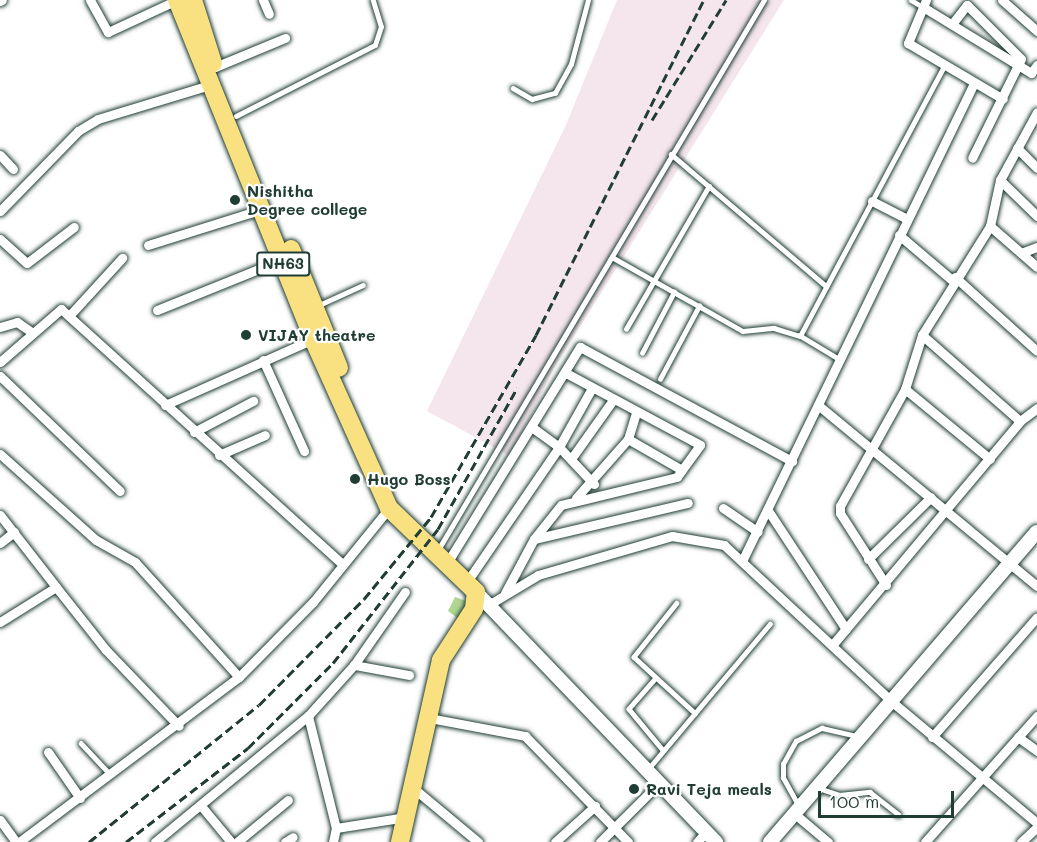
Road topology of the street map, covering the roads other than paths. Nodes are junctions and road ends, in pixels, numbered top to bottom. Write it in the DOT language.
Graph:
graph roads {
  1 [pos="90,0"];
  2 [pos="177,0"];
  3 [pos="193,0"];
  4 [pos="263,0"];
  5 [pos="373,0"];
  6 [pos="588,0"];
  7 [pos="764,0"];
  8 [pos="911,0"];
  9 [pos="1002,0"];
  10 [pos="924,3"];
  11 [pos="269,14"];
  12 [pos="952,24"];
  13 [pos="1037,31"];
  14 [pos="285,38"];
  15 [pos="1037,65"];
  16 [pos="944,66"];
  17 [pos="1021,66"];
  18 [pos="215,67"];
  19 [pos="1034,76"];
  20 [pos="974,83"];
  21 [pos="210,85"];
  22 [pos="513,88"];
  23 [pos="1003,99"];
  24 [pos="236,116"];
  25 [pos="1036,117"];
  26 [pos="1017,148"];
  27 [pos="0,154"];
  28 [pos="671,154"];
  29 [pos="972,158"];
  30 [pos="1037,168"];
  31 [pos="13,169"];
  32 [pos="1000,180"];
  33 [pos="709,186"];
  34 [pos="872,201"];
  35 [pos="262,209"];
  36 [pos="0,211"];
  37 [pos="1037,216"];
  38 [pos="907,219"];
  39 [pos="990,226"];
  40 [pos="74,227"];
  41 [pos="899,235"];
  42 [pos="0,239"];
  43 [pos="148,245"];
  44 [pos="1037,247"];
  45 [pos="1021,253"];
  46 [pos="612,257"];
  47 [pos="122,258"];
  48 [pos="281,260"];
  49 [pos="1037,267"];
  50 [pos="954,279"];
  51 [pos="654,280"];
  52 [pos="363,285"];
  53 [pos="826,286"];
  54 [pos="675,292"];
  55 [pos="699,306"];
  56 [pos="314,307"];
  57 [pos="157,310"];
  58 [pos="69,316"];
  59 [pos="0,327"];
  60 [pos="626,329"];
  61 [pos="30,331"];
  62 [pos="922,335"];
  63 [pos="800,336"];
  64 [pos="313,339"];
  65 [pos="1037,351"];
  66 [pos="642,354"];
  67 [pos="263,360"];
  68 [pos="840,360"];
  69 [pos="0,362"];
  70 [pos="566,373"];
  71 [pos="0,376"];
  72 [pos="660,380"];
  73 [pos="592,388"];
  74 [pos="905,389"];
  75 [pos="613,400"];
  76 [pos="253,401"];
  77 [pos="165,405"];
  78 [pos="818,405"];
  79 [pos="1037,408"];
  80 [pos="636,413"];
  81 [pos="1020,421"];
  82 [pos="533,428"];
  83 [pos="194,432"];
  84 [pos="265,435"];
  85 [pos="628,439"];
  86 [pos="870,444"];
  87 [pos="559,447"];
  88 [pos="304,451"];
  89 [pos="0,454"];
  90 [pos="219,455"];
  91 [pos="571,459"];
  92 [pos="990,459"];
  93 [pos="792,461"];
  94 [pos="682,470"];
  95 [pos="594,484"];
  96 [pos="120,491"];
  97 [pos="931,497"];
  98 [pos="572,501"];
  99 [pos="687,503"];
  100 [pos="388,508"];
  101 [pos="723,508"];
  102 [pos="949,510"];
  103 [pos="769,512"];
  104 [pos="0,515"];
  105 [pos="402,522"];
  106 [pos="14,532"];
  107 [pos="758,532"];
  108 [pos="1037,532"];
  109 [pos="534,539"];
  110 [pos="0,543"];
  111 [pos="442,558"];
  112 [pos="742,559"];
  113 [pos="868,559"];
  114 [pos="341,563"];
  115 [pos="1010,564"];
  116 [pos="886,585"];
  117 [pos="1037,586"];
  118 [pos="56,587"];
  119 [pos="471,587"];
  120 [pos="405,592"];
  121 [pos="504,594"];
  122 [pos="677,603"];
  123 [pos="490,604"];
  124 [pos="1037,617"];
  125 [pos="0,622"];
  126 [pos="770,624"];
  127 [pos="846,629"];
  128 [pos="834,643"];
  129 [pos="354,665"];
  130 [pos="409,675"];
  131 [pos="239,677"];
  132 [pos="656,678"];
  133 [pos="891,701"];
  134 [pos="695,713"];
  135 [pos="308,716"];
  136 [pos="1037,716"];
  137 [pos="429,718"];
  138 [pos="179,726"];
  139 [pos="932,736"];
  140 [pos="861,737"];
  141 [pos="1018,737"];
  142 [pos="81,743"];
  143 [pos="663,750"];
  144 [pos="1037,751"];
  145 [pos="48,752"];
  146 [pos="647,770"];
  147 [pos="112,776"];
  148 [pos="980,778"];
  149 [pos="659,783"];
  150 [pos="412,787"];
  151 [pos="818,788"];
  152 [pos="80,798"];
  153 [pos="288,800"];
  154 [pos="595,806"];
  155 [pos="202,807"];
  156 [pos="798,812"];
  157 [pos="898,814"];
  158 [pos="406,817"];
  159 [pos="0,820"];
  160 [pos="1036,825"];
  161 [pos="336,828"];
  162 [pos="613,828"];
  163 [pos="466,838"];
  164 [pos="706,839"];
  165 [pos="17,842"];
  166 [pos="155,842"];
  167 [pos="231,842"];
  168 [pos="237,842"];
  169 [pos="333,842"];
  170 [pos="400,842"];
  171 [pos="478,842"];
  172 [pos="555,842"];
  173 [pos="600,842"];
  174 [pos="628,842"];
  175 [pos="770,842"];
  176 [pos="828,842"];
  177 [pos="925,842"];
  178 [pos="1021,842"];
  1 -- 2 [label="street"];
  2 -- 21 [label="highway, NH63"];
  3 -- 18 [label="highway, NH63"];
  4 -- 11 [label="street"];
  5 -- 24 [label="lane"];
  6 -- 22 [label="lane"];
  7 -- 28 [label="lane"];
  8 -- 10 [label="lane"];
  9 -- 13 [label="street"];
  10 -- 12 [label="street"];
  10 -- 16 [label="street"];
  12 -- 17 [label="street"];
  12 -- 17 [label="street"];
  14 -- 18 [label="street"];
  15 -- 19 [label="street"];
  16 -- 20 [label="street"];
  16 -- 34 [label="lane"];
  17 -- 19 [label="street"];
  17 -- 23 [label="street"];
  18 -- 24 [label="highway, NH63"];
  20 -- 23 [label="street"];
  20 -- 38 [label="street"];
  21 -- 35 [label="highway, NH63"];
  21 -- 36 [label="street"];
  23 -- 29 [label="street"];
  24 -- 56 [label="highway, NH63"];
  25 -- 26 [label="street"];
  26 -- 30 [label="street"];
  26 -- 32 [label="street"];
  27 -- 31 [label="street"];
  28 -- 33 [label="lane"];
  28 -- 46 [label="lane"];
  32 -- 37 [label="street"];
  32 -- 39 [label="street"];
  33 -- 51 [label="lane"];
  33 -- 53 [label="lane"];
  34 -- 38 [label="street"];
  34 -- 53 [label="lane"];
  35 -- 43 [label="street"];
  35 -- 48 [label="highway, NH63"];
  38 -- 41 [label="street"];
  39 -- 45 [label="street"];
  39 -- 50 [label="street"];
  40 -- 42 [label="street"];
  41 -- 50 [label="street"];
  41 -- 68 [label="street"];
  44 -- 45 [label="street"];
  45 -- 49 [label="street"];
  46 -- 51 [label="lane"];
  46 -- 111 [label="lane"];
  47 -- 58 [label="street"];
  48 -- 57 [label="street"];
  48 -- 64 [label="highway, NH63"];
  50 -- 62 [label="street"];
  50 -- 65 [label="street"];
  51 -- 54 [label="lane"];
  51 -- 60 [label="lane"];
  52 -- 56 [label="lane"];
  53 -- 63 [label="lane"];
  54 -- 55 [label="lane"];
  54 -- 66 [label="lane"];
  55 -- 63 [label="lane"];
  55 -- 72 [label="lane"];
  56 -- 105 [label="highway, NH63"];
  58 -- 61 [label="street"];
  58 -- 77 [label="street"];
  59 -- 61 [label="street"];
  61 -- 69 [label="street"];
  62 -- 74 [label="street"];
  62 -- 81 [label="street"];
  63 -- 68 [label="lane"];
  64 -- 67 [label="street"];
  64 -- 100 [label="highway, NH63"];
  67 -- 77 [label="street"];
  67 -- 88 [label="street"];
  68 -- 78 [label="street"];
  70 -- 73 [label="street"];
  70 -- 82 [label="street"];
  70 -- 93 [label="street"];
  71 -- 96 [label="street"];
  73 -- 75 [label="street"];
  73 -- 87 [label="street"];
  74 -- 86 [label="street"];
  74 -- 92 [label="street"];
  75 -- 80 [label="street"];
  75 -- 91 [label="street"];
  76 -- 83 [label="street"];
  77 -- 83 [label="street"];
  78 -- 86 [label="street"];
  78 -- 93 [label="street"];
  79 -- 81 [label="street"];
  80 -- 85 [label="street"];
  80 -- 94 [label="street"];
  81 -- 92 [label="street"];
  82 -- 87 [label="street"];
  82 -- 111 [label="street"];
  83 -- 90 [label="street"];
  84 -- 90 [label="street"];
  85 -- 94 [label="street"];
  85 -- 95 [label="street"];
  86 -- 97 [label="street"];
  86 -- 113 [label="street"];
  87 -- 91 [label="street"];
  87 -- 119 [label="street"];
  89 -- 131 [label="street"];
  90 -- 114 [label="street"];
  91 -- 95 [label="street"];
  92 -- 102 [label="street"];
  93 -- 103 [label="street"];
  94 -- 98 [label="street"];
  95 -- 98 [label="street"];
  97 -- 102 [label="street"];
  97 -- 113 [label="street"];
  98 -- 109 [label="street"];
  99 -- 109 [label="street"];
  100 -- 105 [label="highway, NH63"];
  100 -- 114 [label="street"];
  101 -- 107 [label="street"];
  102 -- 115 [label="street"];
  102 -- 116 [label="street"];
  103 -- 107 [label="street"];
  103 -- 127 [label="street"];
  104 -- 106 [label="street"];
  105 -- 111 [label="highway, NH63"];
  106 -- 110 [label="street"];
  106 -- 118 [label="street"];
  107 -- 112 [label="street"];
  108 -- 115 [label="street"];
  109 -- 121 [label="street"];
  111 -- 119 [label="highway, NH63"];
  112 -- 121 [label="street"];
  112 -- 128 [label="street"];
  113 -- 116 [label="street"];
  114 -- 131 [label="street"];
  115 -- 117 [label="street"];
  115 -- 133 [label="street"];
  116 -- 127 [label="street"];
  118 -- 125 [label="street"];
  118 -- 138 [label="street"];
  119 -- 123 [label="street"];
  119 -- 137 [label="highway"];
  120 -- 129 [label="street"];
  121 -- 123 [label="street"];
  122 -- 132 [label="lane"];
  123 -- 146 [label="street"];
  124 -- 139 [label="street"];
  126 -- 134 [label="lane"];
  127 -- 128 [label="street"];
  128 -- 133 [label="street"];
  129 -- 130 [label="street"];
  129 -- 135 [label="street"];
  131 -- 138 [label="street"];
  132 -- 134 [label="lane"];
  132 -- 143 [label="lane"];
  133 -- 139 [label="street"];
  133 -- 140 [label="street"];
  134 -- 143 [label="lane"];
  135 -- 155 [label="street"];
  135 -- 161 [label="street"];
  136 -- 141 [label="street"];
  137 -- 150 [label="highway"];
  137 -- 154 [label="street"];
  138 -- 147 [label="street"];
  139 -- 148 [label="street"];
  140 -- 151 [label="street"];
  140 -- 156 [label="lane"];
  141 -- 144 [label="street"];
  141 -- 148 [label="street"];
  142 -- 147 [label="lane"];
  143 -- 146 [label="lane"];
  145 -- 152 [label="street"];
  146 -- 149 [label="street"];
  147 -- 152 [label="street"];
  148 -- 160 [label="street"];
  148 -- 177 [label="street"];
  149 -- 162 [label="street"];
  149 -- 164 [label="street"];
  150 -- 158 [label="highway"];
  150 -- 163 [label="street"];
  151 -- 156 [label="street"];
  151 -- 157 [label="lane"];
  152 -- 165 [label="street"];
  153 -- 168 [label="street"];
  154 -- 162 [label="street"];
  154 -- 172 [label="street"];
  155 -- 166 [label="street"];
  155 -- 167 [label="street"];
  156 -- 175 [label="street"];
  156 -- 176 [label="street"];
  158 -- 161 [label="street"];
  158 -- 170 [label="highway"];
  159 -- 165 [label="street"];
  160 -- 178 [label="street"];
  161 -- 169 [label="street"];
  162 -- 173 [label="street"];
  162 -- 174 [label="street"];
  163 -- 171 [label="street"];
}
